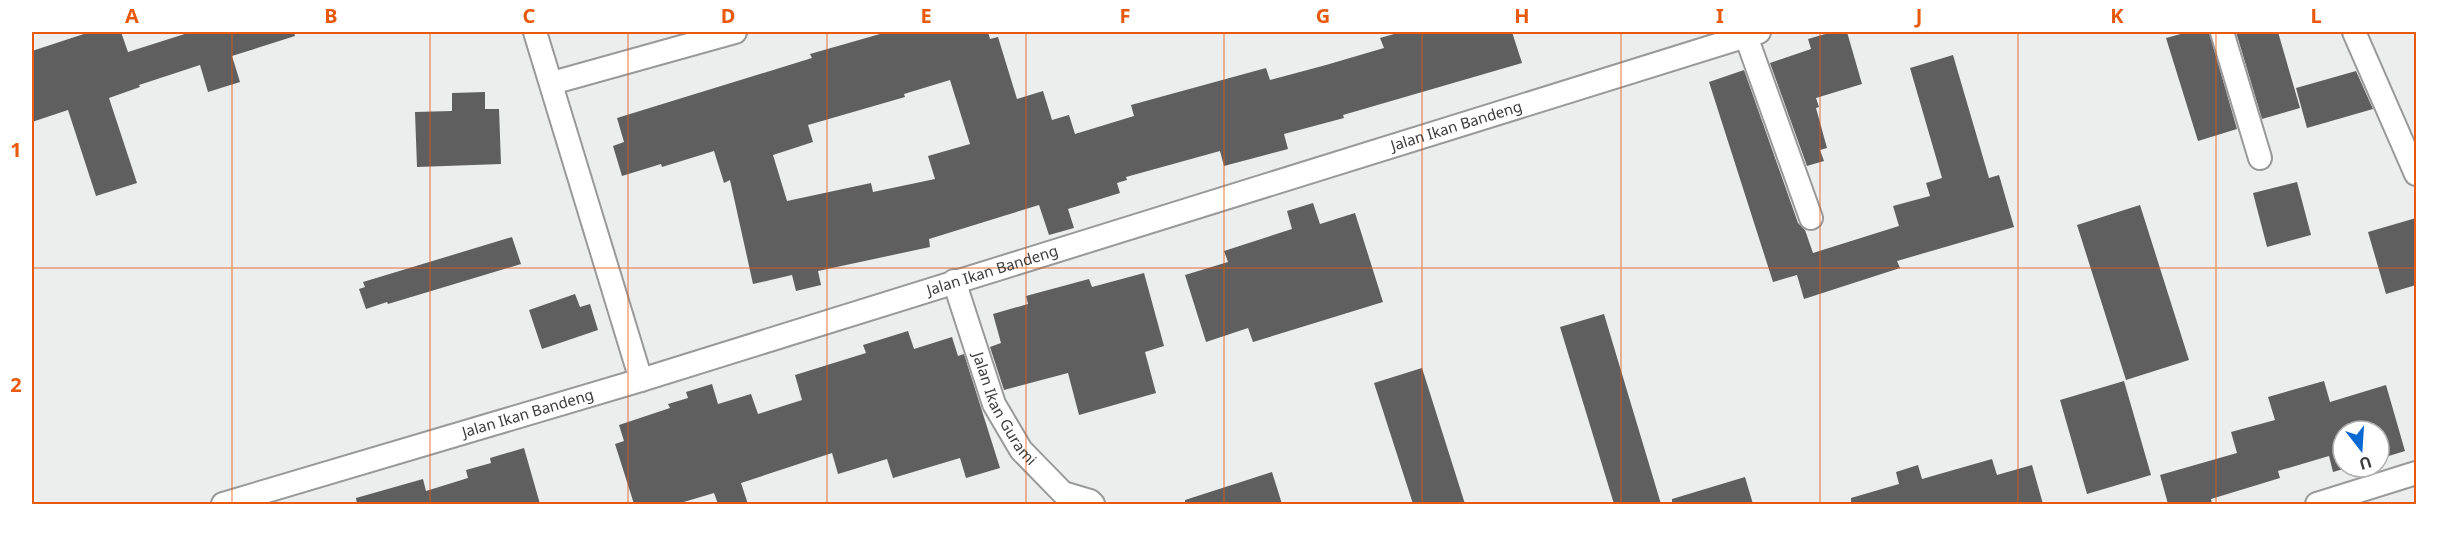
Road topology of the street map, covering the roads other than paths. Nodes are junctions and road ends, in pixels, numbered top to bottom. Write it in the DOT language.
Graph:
graph roads {
  1 [pos="535,32"];
  2 [pos="735,32"];
  3 [pos="2222,32"];
  4 [pos="2354,32"];
  5 [pos="1753,34"];
  6 [pos="552,83"];
  7 [pos="2260,158"];
  8 [pos="2416,174"];
  9 [pos="1811,218"];
  10 [pos="954,281"];
  11 [pos="641,380"];
  12 [pos="2416,473"];
  13 [pos="223,504"];
  14 [pos="1093,504"];
  15 [pos="2317,504"];
  1 -- 6 [label="street"];
  2 -- 6 [label="street"];
  3 -- 7 [label="street"];
  4 -- 8 [label="street"];
  5 -- 9 [label="street"];
  5 -- 10 [label="street, Jalan Ikan Bandeng"];
  6 -- 11 [label="street"];
  10 -- 11 [label="street, Jalan Ikan Bandeng"];
  10 -- 14 [label="street, Jalan Ikan Gurami"];
  11 -- 13 [label="street, Jalan Ikan Bandeng"];
  12 -- 15 [label="street"];
}
